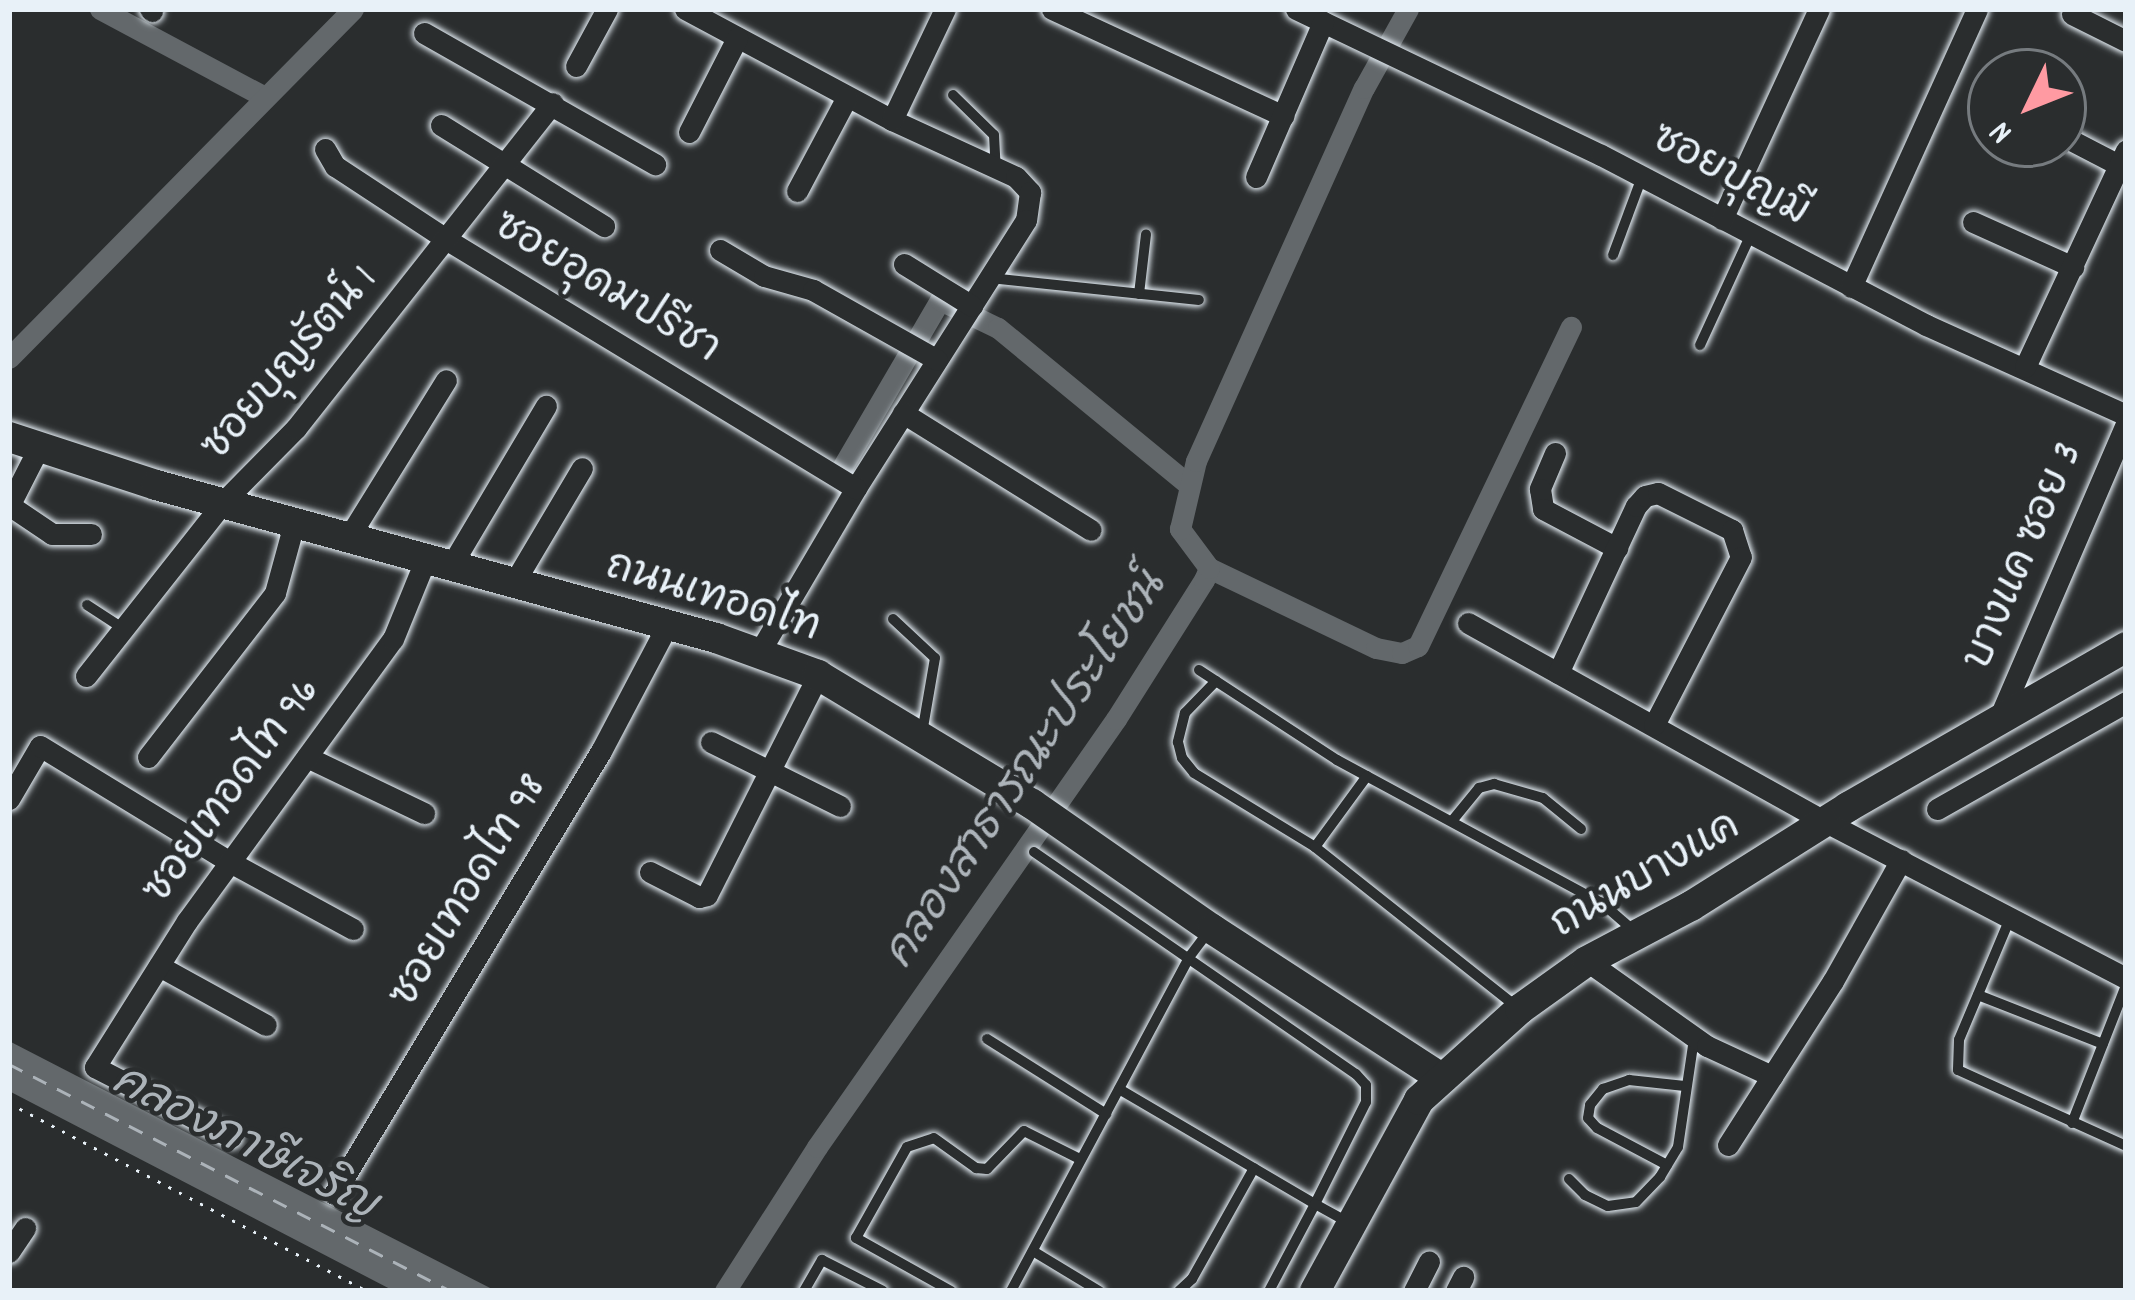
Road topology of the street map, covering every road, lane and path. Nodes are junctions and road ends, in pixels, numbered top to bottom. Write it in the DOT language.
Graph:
graph roads {
  1 [pos="607,9"];
  2 [pos="685,9"];
  3 [pos="945,9"];
  4 [pos="1052,9"];
  5 [pos="1296,9"];
  6 [pos="1820,9"];
  7 [pos="1977,9"];
  8 [pos="2072,14"];
  9 [pos="1332,19"];
  10 [pos="424,33"];
  11 [pos="737,38"];
  12 [pos="2126,41"];
  13 [pos="576,66"];
  14 [pos="953,95"];
  15 [pos="848,97"];
  16 [pos="554,103"];
  17 [pos="1284,116"];
  18 [pos="892,120"];
  19 [pos="441,125"];
  20 [pos="688,132"];
  21 [pos="2087,145"];
  22 [pos="325,149"];
  23 [pos="2122,157"];
  24 [pos="656,164"];
  25 [pos="504,167"];
  26 [pos="996,169"];
  27 [pos="1642,177"];
  28 [pos="1256,178"];
  29 [pos="797,190"];
  30 [pos="1722,219"];
  31 [pos="1973,222"];
  32 [pos="604,226"];
  33 [pos="1146,234"];
  34 [pos="1751,234"];
  35 [pos="448,241"];
  36 [pos="719,250"];
  37 [pos="1613,255"];
  38 [pos="904,264"];
  39 [pos="2073,267"];
  40 [pos="990,278"];
  41 [pos="1851,286"];
  42 [pos="1139,294"];
  43 [pos="1199,300"];
  44 [pos="972,306"];
  45 [pos="1700,345"];
  46 [pos="938,360"];
  47 [pos="2025,368"];
  48 [pos="446,380"];
  49 [pos="546,406"];
  50 [pos="903,413"];
  51 [pos="2126,419"];
  52 [pos="9,437"];
  53 [pos="39,448"];
  54 [pos="1555,453"];
  55 [pos="582,469"];
  56 [pos="856,488"];
  57 [pos="226,500"];
  58 [pos="9,506"];
  59 [pos="295,520"];
  60 [pos="1091,530"];
  61 [pos="91,534"];
  62 [pos="350,536"];
  63 [pos="1617,548"];
  64 [pos="439,561"];
  65 [pos="512,586"];
  66 [pos="87,605"];
  67 [pos="893,619"];
  68 [pos="1468,623"];
  69 [pos="667,626"];
  70 [pos="124,629"];
  71 [pos="2126,647"];
  72 [pos="759,653"];
  73 [pos="1199,670"];
  74 [pos="1558,673"];
  75 [pos="818,675"];
  76 [pos="86,676"];
  77 [pos="1216,682"];
  78 [pos="2126,701"];
  79 [pos="1998,722"];
  80 [pos="1654,725"];
  81 [pos="922,734"];
  82 [pos="711,742"];
  83 [pos="148,757"];
  84 [pos="307,757"];
  85 [pos="771,772"];
  86 [pos="1367,776"];
  87 [pos="9,799"];
  88 [pos="840,806"];
  89 [pos="1937,809"];
  90 [pos="424,814"];
  91 [pos="1452,821"];
  92 [pos="1824,821"];
  93 [pos="1581,829"];
  94 [pos="1315,847"];
  95 [pos="1034,852"];
  96 [pos="1900,860"];
  97 [pos="230,862"];
  98 [pos="650,872"];
  99 [pos="2011,916"];
  100 [pos="353,929"];
  101 [pos="1211,929"];
  102 [pos="1639,935"];
  103 [pos="1190,956"];
  104 [pos="1587,961"];
  105 [pos="159,966"];
  106 [pos="2126,981"];
  107 [pos="1978,994"];
  108 [pos="1520,1009"];
  109 [pos="266,1025"];
  110 [pos="1694,1038"];
  111 [pos="987,1039"];
  112 [pos="2103,1044"];
  113 [pos="1772,1076"];
  114 [pos="1440,1077"];
  115 [pos="1685,1085"];
  116 [pos="1119,1089"];
  117 [pos="9,1103"];
  118 [pos="1106,1114"];
  119 [pos="2072,1123"];
  120 [pos="231,1137"];
  121 [pos="1728,1145"];
  122 [pos="2126,1146"];
  123 [pos="1080,1159"];
  124 [pos="1667,1165"];
  125 [pos="1254,1168"];
  126 [pos="1569,1179"];
  127 [pos="334,1194"];
  128 [pos="1315,1204"];
  129 [pos="1349,1223"];
  130 [pos="25,1228"];
  131 [pos="1033,1251"];
  132 [pos="9,1252"];
  133 [pos="1429,1262"];
  134 [pos="367,1291"];
  135 [pos="803,1291"];
  136 [pos="883,1291"];
  137 [pos="951,1291"];
  138 [pos="1011,1291"];
  139 [pos="1100,1291"];
  140 [pos="1179,1291"];
  141 [pos="1269,1291"];
  142 [pos="1315,1291"];
  143 [pos="1414,1291"];
  1 -- 13 [label="street"];
  2 -- 11 [label="street"];
  3 -- 18 [label="street"];
  4 -- 17 [label="street"];
  5 -- 9 [label="street, ซอยบุญมี"];
  6 -- 30 [label="street"];
  7 -- 41 [label="street"];
  8 -- 12 [label="street"];
  9 -- 17 [label="street"];
  9 -- 27 [label="street, ซอยบุญมี"];
  10 -- 16 [label="street"];
  11 -- 15 [label="street"];
  11 -- 20 [label="street"];
  14 -- 26 [label="lane"];
  15 -- 18 [label="street"];
  15 -- 29 [label="street"];
  16 -- 24 [label="street"];
  16 -- 25 [label="street, ซอยบุญรัตน์ 1"];
  17 -- 28 [label="street"];
  18 -- 26 [label="street"];
  19 -- 25 [label="street"];
  21 -- 23 [label="street"];
  22 -- 35 [label="street, ซอยอุดมปรีชา"];
  23 -- 39 [label="street"];
  25 -- 32 [label="street"];
  25 -- 35 [label="street, ซอยบุญรัตน์ 1"];
  26 -- 40 [label="street"];
  27 -- 30 [label="street, ซอยบุญมี"];
  27 -- 37 [label="lane"];
  30 -- 34 [label="street, ซอยบุญมี"];
  31 -- 39 [label="street"];
  33 -- 42 [label="lane"];
  34 -- 41 [label="street, ซอยบุญมี"];
  34 -- 45 [label="lane"];
  35 -- 56 [label="street, ซอยอุดมปรีชา"];
  35 -- 57 [label="street, ซอยบุญรัตน์ 1"];
  36 -- 46 [label="street"];
  38 -- 44 [label="street"];
  39 -- 47 [label="street"];
  40 -- 42 [label="lane"];
  40 -- 44 [label="street"];
  41 -- 47 [label="street, ซอยบุญมี"];
  42 -- 43 [label="lane"];
  44 -- 46 [label="street"];
  46 -- 50 [label="street"];
  47 -- 51 [label="street, ซอยบุญมี"];
  48 -- 62 [label="street"];
  49 -- 64 [label="street, ซอยเทอดไท 96"];
  50 -- 56 [label="street"];
  50 -- 60 [label="street"];
  51 -- 79 [label="street, บางแค ซอย 3"];
  52 -- 53 [label="main road, ถนนเทอดไท"];
  53 -- 57 [label="main road, ถนนเทอดไท"];
  53 -- 58 [label="street"];
  54 -- 63 [label="street"];
  55 -- 65 [label="street"];
  56 -- 72 [label="street"];
  57 -- 59 [label="main road, ถนนเทอดไท"];
  57 -- 70 [label="street, ซอยบุญรัตน์ 1"];
  58 -- 61 [label="street"];
  59 -- 62 [label="main road, ถนนเทอดไท"];
  59 -- 83 [label="street"];
  62 -- 64 [label="main road, ถนนเทอดไท"];
  63 -- 74 [label="street"];
  63 -- 80 [label="street"];
  64 -- 65 [label="main road, ถนนเทอดไท"];
  64 -- 84 [label="street, ซอยเทอดไท 96"];
  65 -- 69 [label="main road, ถนนเทอดไท"];
  66 -- 70 [label="lane"];
  67 -- 81 [label="lane"];
  68 -- 74 [label="street"];
  69 -- 72 [label="main road, ถนนเทอดไท"];
  69 -- 127 [label="street, ซอยเทอดไท 98"];
  70 -- 76 [label="street, ซอยบุญรัตน์ 1"];
  71 -- 79 [label="main road, ถนนบางแค"];
  72 -- 75 [label="main road, ถนนเทอดไท"];
  73 -- 77 [label="lane"];
  74 -- 80 [label="street"];
  75 -- 81 [label="main road, ถนนเทอดไท"];
  75 -- 85 [label="street"];
  77 -- 86 [label="lane"];
  77 -- 94 [label="lane"];
  78 -- 89 [label="street"];
  79 -- 92 [label="main road, ถนนบางแค"];
  80 -- 92 [label="street"];
  81 -- 101 [label="main road, ถนนเทอดไท"];
  82 -- 85 [label="street"];
  84 -- 90 [label="street"];
  84 -- 97 [label="street, ซอยเทอดไท 96"];
  85 -- 88 [label="street"];
  85 -- 98 [label="street"];
  86 -- 91 [label="lane"];
  86 -- 94 [label="lane"];
  87 -- 97 [label="street"];
  91 -- 93 [label="lane"];
  91 -- 102 [label="lane"];
  92 -- 96 [label="street"];
  92 -- 102 [label="main road, ถนนบางแค"];
  94 -- 108 [label="lane"];
  95 -- 103 [label="lane"];
  96 -- 99 [label="street"];
  96 -- 113 [label="street"];
  97 -- 100 [label="street"];
  97 -- 105 [label="street, ซอยเทอดไท 96"];
  99 -- 106 [label="street"];
  99 -- 107 [label="lane"];
  101 -- 103 [label="lane"];
  101 -- 114 [label="main road, ถนนเทอดไท"];
  102 -- 104 [label="main road, ถนนบางแค"];
  103 -- 116 [label="lane"];
  103 -- 128 [label="lane"];
  104 -- 108 [label="main road, ถนนบางแค"];
  104 -- 110 [label="street"];
  105 -- 109 [label="street"];
  105 -- 120 [label="street, ซอยเทอดไท 96"];
  106 -- 112 [label="lane"];
  107 -- 112 [label="lane"];
  107 -- 119 [label="lane"];
  108 -- 114 [label="main road, ถนนบางแค"];
  110 -- 113 [label="street"];
  110 -- 115 [label="lane"];
  111 -- 118 [label="lane"];
  112 -- 119 [label="lane"];
  113 -- 121 [label="street"];
  114 -- 129 [label="main road, ถนนบางแค"];
  115 -- 124 [label="lane"];
  115 -- 124 [label="lane"];
  116 -- 118 [label="lane"];
  116 -- 125 [label="lane"];
  117 -- 134 [label="path"];
  118 -- 123 [label="lane"];
  119 -- 122 [label="lane"];
  123 -- 131 [label="lane"];
  123 -- 137 [label="lane"];
  124 -- 126 [label="lane"];
  125 -- 128 [label="lane"];
  125 -- 140 [label="lane"];
  128 -- 129 [label="lane"];
  128 -- 141 [label="lane"];
  129 -- 142 [label="main road, ถนนบางแค"];
  130 -- 132 [label="street"];
  131 -- 138 [label="lane"];
  131 -- 139 [label="lane"];
  133 -- 143 [label="street"];
  135 -- 136 [label="lane"];
}
